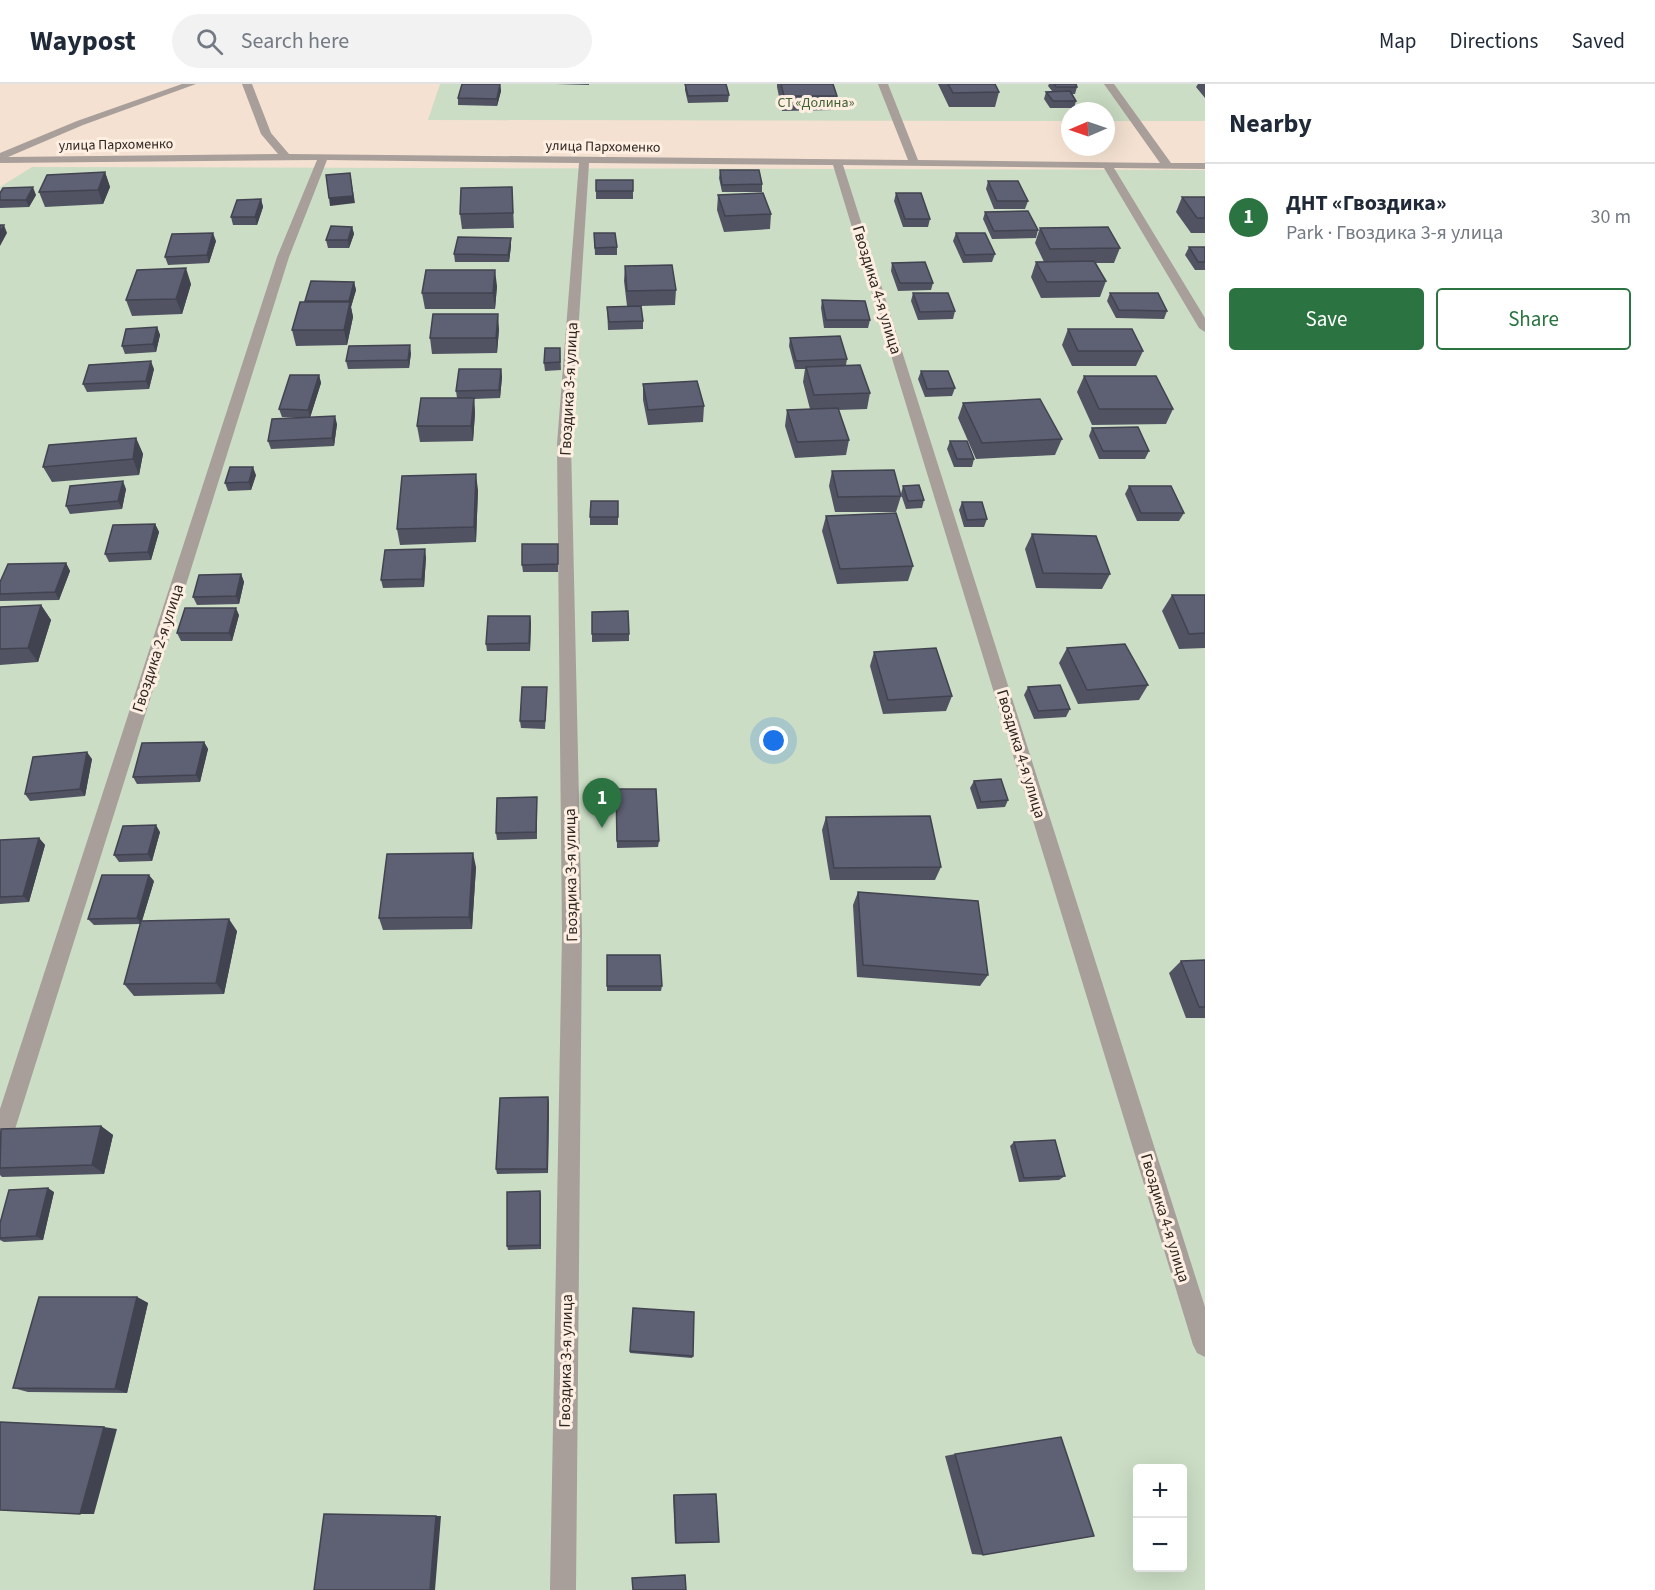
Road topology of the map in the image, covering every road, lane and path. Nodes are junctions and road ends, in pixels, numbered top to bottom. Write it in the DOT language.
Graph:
graph roads {
  1 [pos="191,84"];
  2 [pos="247,84"];
  3 [pos="883,84"];
  4 [pos="1109,84"];
  5 [pos="286,157"];
  6 [pos="0,158"];
  7 [pos="323,158"];
  8 [pos="584,160"];
  9 [pos="837,163"];
  10 [pos="914,164"];
  11 [pos="1108,166"];
  12 [pos="1168,166"];
  13 [pos="1205,166"];
  14 [pos="1205,328"];
  15 [pos="0,1142"];
  16 [pos="1205,1346"];
  17 [pos="563,1590"];
  1 -- 6 [label="street"];
  2 -- 5 [label="street"];
  3 -- 10 [label="street"];
  4 -- 12 [label="street"];
  5 -- 6 [label="street, улица Пархоменко"];
  5 -- 7 [label="street, улица Пархоменко"];
  7 -- 8 [label="street, улица Пархоменко"];
  7 -- 15 [label="street, Гвоздика 2-я улица"];
  8 -- 9 [label="street, улица Пархоменко"];
  8 -- 17 [label="street, Гвоздика 3-я улица"];
  9 -- 10 [label="street, улица Пархоменко"];
  9 -- 16 [label="street, Гвоздика 4-я улица"];
  10 -- 11 [label="street, улица Пархоменко"];
  11 -- 12 [label="street, улица Пархоменко"];
  11 -- 14 [label="street"];
  12 -- 13 [label="street, улица Пархоменко"];
}
